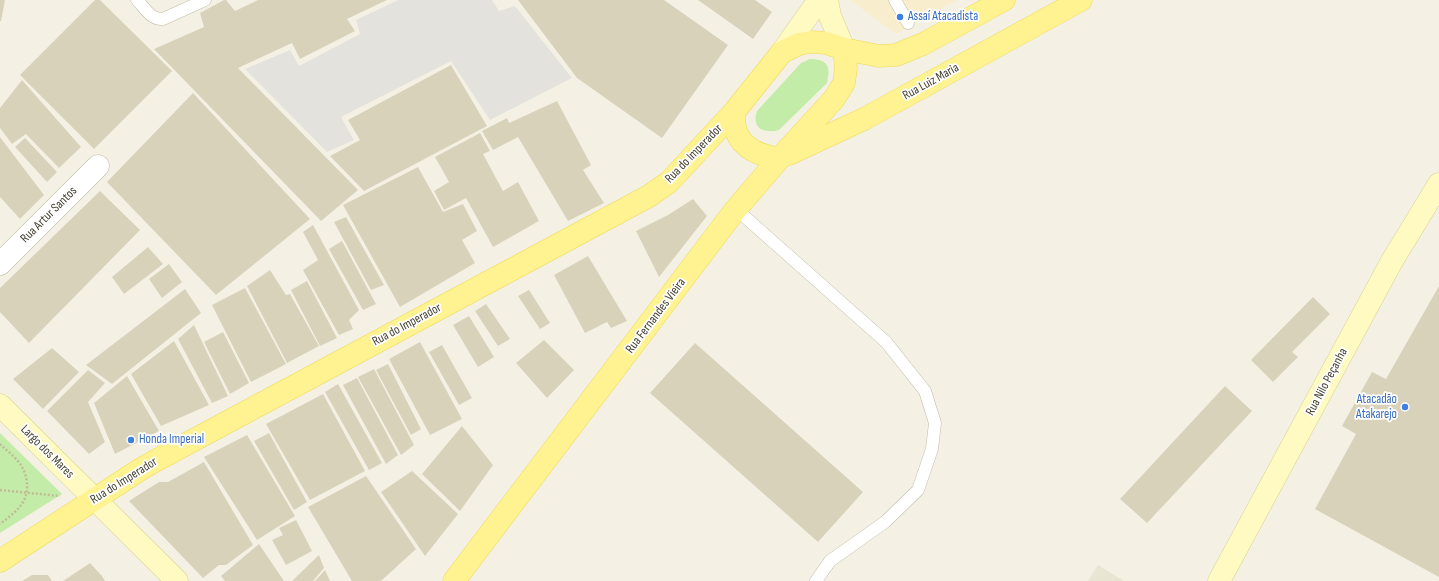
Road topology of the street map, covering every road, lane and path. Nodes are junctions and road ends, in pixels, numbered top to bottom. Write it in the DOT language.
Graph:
graph roads {
  1 [pos="137,0"];
  2 [pos="205,0"];
  3 [pos="819,0"];
  4 [pos="827,0"];
  5 [pos="895,0"];
  6 [pos="1004,0"];
  7 [pos="1081,0"];
  8 [pos="908,23"];
  9 [pos="844,49"];
  10 [pos="782,52"];
  11 [pos="734,112"];
  12 [pos="779,159"];
  13 [pos="98,166"];
  14 [pos="1439,184"];
  15 [pos="736,210"];
  16 [pos="0,264"];
  17 [pos="0,404"];
  18 [pos="0,444"];
  19 [pos="0,490"];
  20 [pos="28,493"];
  21 [pos="95,499"];
  22 [pos="0,524"];
  23 [pos="0,561"];
  24 [pos="177,581"];
  25 [pos="454,581"];
  26 [pos="816,581"];
  27 [pos="1219,581"];
  1 -- 2 [label="lane"];
  3 -- 10 [label="main road"];
  4 -- 9 [label="main road"];
  5 -- 8 [label="lane"];
  6 -- 9 [label="main road"];
  7 -- 12 [label="main road, Rua Luiz Maria"];
  9 -- 10 [label="main road"];
  9 -- 12 [label="main road, Rua Fernandes Vieira"];
  10 -- 11 [label="main road, Rua do Imperador"];
  11 -- 12 [label="main road"];
  11 -- 21 [label="main road, Rua do Imperador"];
  12 -- 15 [label="main road, Rua Fernandes Vieira"];
  13 -- 16 [label="street, Rua Artur Santos"];
  14 -- 27 [label="main road, Rua Nilo Peçanha"];
  15 -- 25 [label="main road, Rua Fernandes Vieira"];
  15 -- 26 [label="lane"];
  17 -- 21 [label="main road, Largo dos Mares"];
  18 -- 20 [label="path"];
  19 -- 20 [label="path"];
  20 -- 21 [label="path"];
  20 -- 22 [label="path"];
  21 -- 23 [label="main road, Rua do Imperador"];
  21 -- 24 [label="main road, Largo dos Mares"];
}
